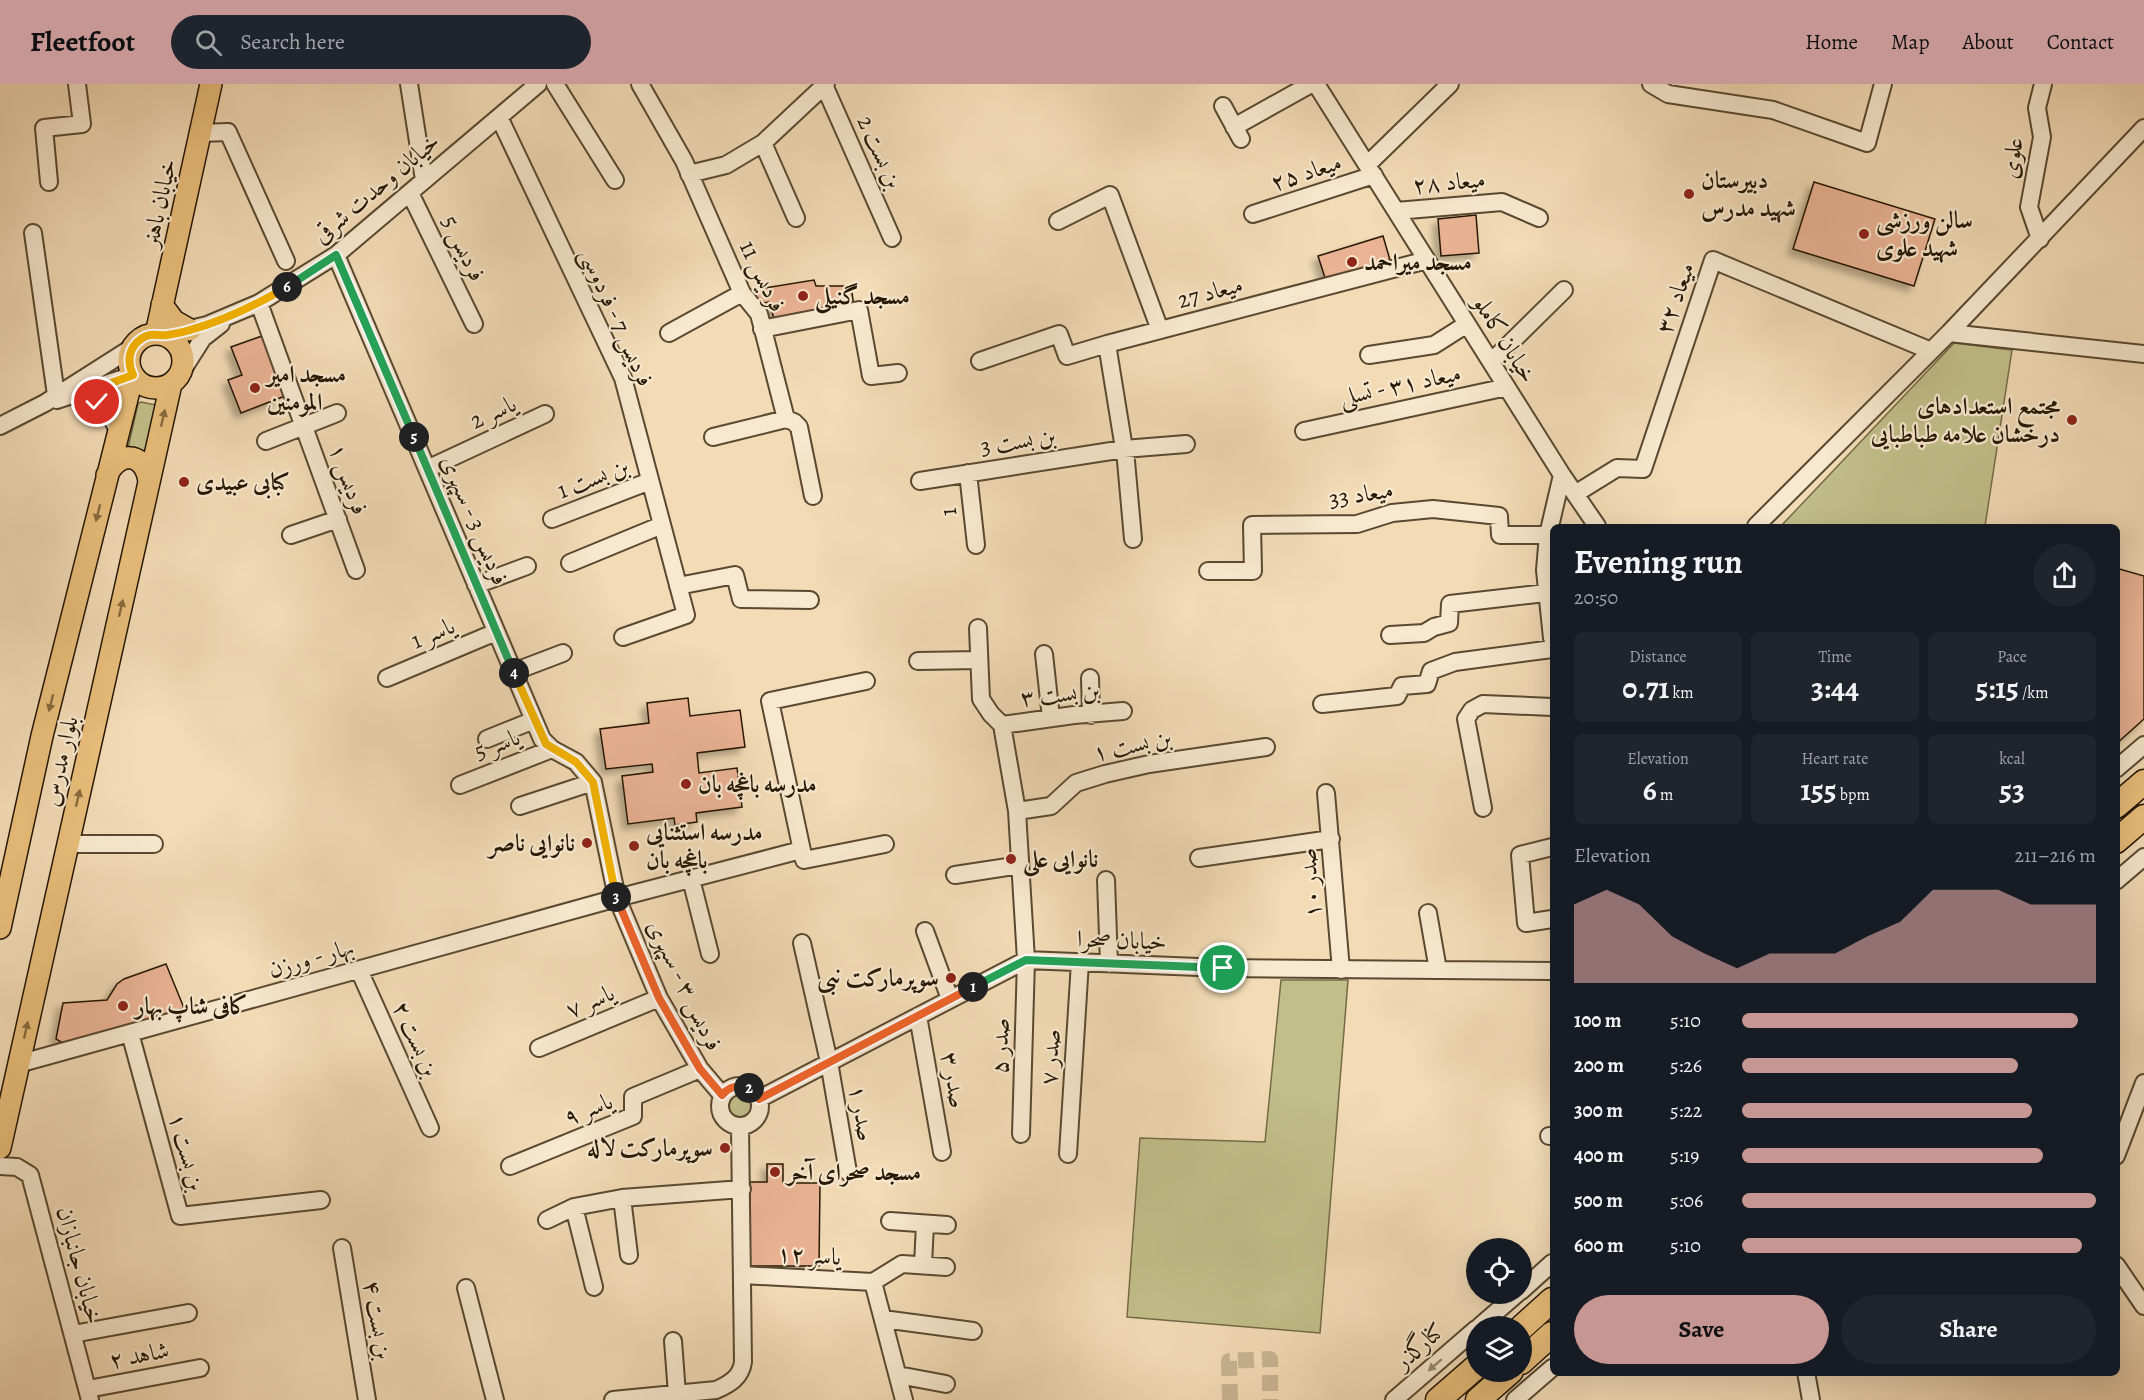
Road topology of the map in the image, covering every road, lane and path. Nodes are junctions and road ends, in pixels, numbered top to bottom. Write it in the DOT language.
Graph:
graph roads {
  1 [pos="77,84"];
  2 [pos="211,84"];
  3 [pos="409,84"];
  4 [pos="538,84"];
  5 [pos="555,84"];
  6 [pos="639,84"];
  7 [pos="1311,84"];
  8 [pos="1316,84"];
  9 [pos="1450,84"];
  10 [pos="1651,84"];
  11 [pos="1883,84"];
  12 [pos="2043,84"];
  13 [pos="825,85"];
  14 [pos="1223,106"];
  15 [pos="499,117"];
  16 [pos="2144,128"];
  17 [pos="200,134"];
  18 [pos="763,143"];
  19 [pos="1370,170"];
  20 [pos="689,174"];
  21 [pos="424,180"];
  22 [pos="615,180"];
  23 [pos="49,182"];
  24 [pos="410,193"];
  25 [pos="1396,211"];
  26 [pos="1253,214"];
  27 [pos="796,218"];
  28 [pos="1539,218"];
  29 [pos="1058,221"];
  30 [pos="33,233"];
  31 [pos="892,238"];
  32 [pos="2040,238"];
  33 [pos="336,255"];
  34 [pos="286,261"];
  35 [pos="1427,261"];
  36 [pos="1564,290"];
  37 [pos="742,293"];
  38 [pos="259,303"];
  39 [pos="162,305"];
  40 [pos="234,314"];
  41 [pos="474,324"];
  42 [pos="1467,324"];
  43 [pos="762,329"];
  44 [pos="190,330"];
  45 [pos="1160,330"];
  46 [pos="669,333"];
  47 [pos="1949,333"];
  48 [pos="161,334"];
  49 [pos="1107,344"];
  50 [pos="133,346"];
  51 [pos="1931,351"];
  52 [pos="2144,354"];
  53 [pos="1369,355"];
  54 [pos="980,361"];
  55 [pos="1491,362"];
  56 [pos="898,373"];
  57 [pos="133,375"];
  58 [pos="177,377"];
  59 [pos="1507,387"];
  60 [pos="81,394"];
  61 [pos="50,399"];
  62 [pos="337,414"];
  63 [pos="545,414"];
  64 [pos="786,419"];
  65 [pos="0,426"];
  66 [pos="304,426"];
  67 [pos="118,431"];
  68 [pos="1304,431"];
  69 [pos="712,436"];
  70 [pos="266,441"];
  71 [pos="1186,444"];
  72 [pos="1124,449"];
  73 [pos="428,469"];
  74 [pos="968,473"];
  75 [pos="107,475"];
  76 [pos="1562,475"];
  77 [pos="650,481"];
  78 [pos="920,481"];
  79 [pos="149,483"];
  80 [pos="1575,494"];
  81 [pos="813,496"];
  82 [pos="338,519"];
  83 [pos="552,519"];
  84 [pos="1593,520"];
  85 [pos="1551,524"];
  86 [pos="1552,524"];
  87 [pos="1758,524"];
  88 [pos="662,525"];
  89 [pos="1550,528"];
  90 [pos="291,535"];
  91 [pos="1133,538"];
  92 [pos="976,545"];
  93 [pos="570,563"];
  94 [pos="527,566"];
  95 [pos="1549,569"];
  96 [pos="356,570"];
  97 [pos="1208,571"];
  98 [pos="476,585"];
  99 [pos="678,586"];
  100 [pos="1546,593"];
  101 [pos="810,600"];
  102 [pos="1550,620"];
  103 [pos="978,628"];
  104 [pos="496,632"];
  105 [pos="1390,635"];
  106 [pos="623,637"];
  107 [pos="1550,649"];
  108 [pos="563,652"];
  109 [pos="1044,654"];
  110 [pos="979,660"];
  111 [pos="918,661"];
  112 [pos="513,672"];
  113 [pos="387,678"];
  114 [pos="1089,678"];
  115 [pos="866,681"];
  116 [pos="1322,704"];
  117 [pos="1550,707"];
  118 [pos="1123,711"];
  119 [pos="1091,715"];
  120 [pos="1051,718"];
  121 [pos="534,720"];
  122 [pos="1002,725"];
  123 [pos="487,739"];
  124 [pos="547,744"];
  125 [pos="2144,745"];
  126 [pos="1266,747"];
  127 [pos="2120,766"];
  128 [pos="593,782"];
  129 [pos="2144,782"];
  130 [pos="460,785"];
  131 [pos="1326,793"];
  132 [pos="2120,803"];
  133 [pos="520,806"];
  134 [pos="1483,808"];
  135 [pos="1017,811"];
  136 [pos="2144,817"];
  137 [pos="2120,838"];
  138 [pos="1331,839"];
  139 [pos="68,844"];
  140 [pos="154,844"];
  141 [pos="885,844"];
  142 [pos="1550,848"];
  143 [pos="801,850"];
  144 [pos="2144,857"];
  145 [pos="1199,858"];
  146 [pos="1020,865"];
  147 [pos="955,875"];
  148 [pos="2120,878"];
  149 [pos="691,879"];
  150 [pos="1106,880"];
  151 [pos="617,898"];
  152 [pos="1428,913"];
  153 [pos="1550,919"];
  154 [pos="0,928"];
  155 [pos="925,931"];
  156 [pos="802,943"];
  157 [pos="710,954"];
  158 [pos="1026,960"];
  159 [pos="1080,962"];
  160 [pos="1109,964"];
  161 [pos="359,970"];
  162 [pos="1341,970"];
  163 [pos="1438,970"];
  164 [pos="1550,971"];
  165 [pos="659,998"];
  166 [pos="950,999"];
  167 [pos="918,1016"];
  168 [pos="130,1033"];
  169 [pos="539,1048"];
  170 [pos="829,1062"];
  171 [pos="18,1064"];
  172 [pos="700,1069"];
  173 [pos="2143,1090"];
  174 [pos="722,1095"];
  175 [pos="759,1099"];
  176 [pos="740,1126"];
  177 [pos="430,1128"];
  178 [pos="1021,1134"];
  179 [pos="2120,1146"];
  180 [pos="0,1148"];
  181 [pos="942,1152"];
  182 [pos="1068,1154"];
  183 [pos="0,1166"];
  184 [pos="510,1166"];
  185 [pos="848,1172"];
  186 [pos="742,1189"];
  187 [pos="622,1198"];
  188 [pos="321,1200"];
  189 [pos="574,1207"];
  190 [pos="547,1220"];
  191 [pos="890,1221"];
  192 [pos="926,1224"];
  193 [pos="947,1226"];
  194 [pos="342,1248"];
  195 [pos="629,1255"];
  196 [pos="923,1265"];
  197 [pos="1550,1265"];
  198 [pos="946,1267"];
  199 [pos="2120,1271"];
  200 [pos="742,1275"];
  201 [pos="1532,1281"];
  202 [pos="873,1282"];
  203 [pos="594,1287"];
  204 [pos="466,1288"];
  205 [pos="1550,1302"];
  206 [pos="1506,1304"];
  207 [pos="2144,1306"];
  208 [pos="188,1313"];
  209 [pos="1492,1316"];
  210 [pos="1532,1318"];
  211 [pos="883,1319"];
  212 [pos="973,1331"];
  213 [pos="74,1334"];
  214 [pos="1550,1336"];
  215 [pos="1466,1338"];
  216 [pos="673,1341"];
  217 [pos="1532,1352"];
  218 [pos="200,1368"];
  219 [pos="1550,1370"];
  220 [pos="898,1375"];
  221 [pos="1466,1376"];
  222 [pos="1807,1376"];
  223 [pos="1498,1382"];
  224 [pos="945,1384"];
  225 [pos="729,1392"];
  226 [pos="89,1394"];
  227 [pos="677,1394"];
  228 [pos="367,1400"];
  229 [pos="495,1400"];
  230 [pos="613,1400"];
  231 [pos="904,1400"];
  232 [pos="1394,1400"];
  233 [pos="1438,1400"];
  234 [pos="1478,1400"];
  235 [pos="1515,1400"];
  236 [pos="1811,1400"];
  1 -- 23 [label="street"];
  2 -- 17 [label="main road, خیابان باهنر"];
  3 -- 21 [label="street"];
  4 -- 15 [label="street, خیابان وحدت شرقی"];
  5 -- 22 [label="street"];
  6 -- 20 [label="street, فردیس 11"];
  7 -- 14 [label="street"];
  8 -- 19 [label="street, خیابان کاملو"];
  9 -- 19 [label="street"];
  10 -- 11 [label="street"];
  12 -- 32 [label="street, علوی"];
  13 -- 18 [label="street"];
  13 -- 31 [label="street, بن بست 2"];
  15 -- 21 [label="street, خیابان وحدت شرقی"];
  15 -- 77 [label="street, فردیس 7 - فردوسی"];
  16 -- 32 [label="street"];
  17 -- 34 [label="street"];
  17 -- 39 [label="main road, خیابان باهنر"];
  18 -- 20 [label="street"];
  18 -- 27 [label="street"];
  19 -- 25 [label="street, خیابان کاملو"];
  19 -- 26 [label="street, میعاد ۲۵"];
  20 -- 37 [label="street, فردیس 11"];
  21 -- 24 [label="street, خیابان وحدت شرقی"];
  24 -- 33 [label="street, خیابان وحدت شرقی"];
  24 -- 41 [label="street, فردیس 5"];
  25 -- 28 [label="street, میعاد ۲۸"];
  25 -- 35 [label="street, خیابان کاملو"];
  29 -- 45 [label="street"];
  30 -- 61 [label="street"];
  32 -- 47 [label="street"];
  33 -- 38 [label="street, خیابان وحدت شرقی"];
  33 -- 73 [label="street, فردیس 3 - سپهری"];
  35 -- 42 [label="street, خیابان کاملو"];
  35 -- 45 [label="street, میعاد 27"];
  36 -- 55 [label="street"];
  37 -- 43 [label="street, فردیس 11"];
  37 -- 46 [label="street"];
  38 -- 40 [label="street, خیابان وحدت شرقی"];
  38 -- 66 [label="street, فردیس ۱"];
  39 -- 44 [label="main road"];
  39 -- 48 [label="main road, خیابان باهنر"];
  40 -- 44 [label="street"];
  40 -- 58 [label="street"];
  42 -- 53 [label="street"];
  42 -- 55 [label="street, خیابان کاملو"];
  43 -- 56 [label="street"];
  43 -- 64 [label="street, فردیس 11"];
  44 -- 48 [label="street"];
  45 -- 49 [label="street, میعاد 27"];
  47 -- 51 [label="street"];
  47 -- 52 [label="street"];
  48 -- 50 [label="main road"];
  48 -- 58 [label="main road"];
  49 -- 54 [label="street"];
  49 -- 72 [label="street"];
  50 -- 57 [label="main road"];
  50 -- 61 [label="street"];
  51 -- 80 [label="street, میعاد ۳۲"];
  51 -- 87 [label="street"];
  55 -- 59 [label="street, خیابان کاملو"];
  57 -- 58 [label="main road"];
  57 -- 60 [label="street"];
  57 -- 67 [label="main road, بلوار مدرس"];
  79 -- 58 [label="main road, بلوار مدرس, one-way"];
  59 -- 68 [label="street, میعاد ۳۱ - تسلی"];
  59 -- 76 [label="street, خیابان کاملو"];
  60 -- 61 [label="street"];
  60 -- 67 [label="street"];
  61 -- 65 [label="street"];
  62 -- 66 [label="street"];
  63 -- 73 [label="street, یاسر 2"];
  64 -- 69 [label="street"];
  64 -- 81 [label="street, فردیس 11"];
  66 -- 70 [label="street"];
  66 -- 82 [label="street, فردیس ۱"];
  67 -- 75 [label="main road, بلوار مدرس"];
  71 -- 72 [label="street, بن بست 3"];
  72 -- 74 [label="street, بن بست 3"];
  72 -- 91 [label="street"];
  73 -- 98 [label="street, فردیس 3 - سپهری"];
  74 -- 78 [label="street, بن بست 3"];
  74 -- 92 [label="street, 1"];
  75 -- 79 [label="main road"];
  75 -- 154 [label="main road, بلوار مدرس, one-way"];
  76 -- 80 [label="street, خیابان کاملو"];
  76 -- 85 [label="street"];
  77 -- 83 [label="street, بن بست 1"];
  77 -- 88 [label="street, فردیس 7 - فردوسی"];
  139 -- 79 [label="main road, بلوار مدرس, one-way"];
  80 -- 84 [label="street, خیابان کاملو"];
  82 -- 90 [label="street"];
  82 -- 96 [label="street, فردیس ۱"];
  84 -- 86 [label="street"];
  88 -- 93 [label="street"];
  88 -- 99 [label="street, فردیس 7 - فردوسی"];
  89 -- 95 [label="street"];
  89 -- 97 [label="street, میعاد 33"];
  94 -- 98 [label="street"];
  95 -- 100 [label="street"];
  98 -- 104 [label="street, فردیس 3 - سپهری"];
  99 -- 101 [label="street"];
  99 -- 106 [label="street, فردیس 7 - فردوسی"];
  100 -- 102 [label="street"];
  100 -- 105 [label="street"];
  103 -- 110 [label="street"];
  104 -- 112 [label="street, فردیس 3 - سپهری"];
  104 -- 113 [label="street, یاسر 1"];
  107 -- 116 [label="street"];
  108 -- 112 [label="street"];
  109 -- 120 [label="street"];
  110 -- 111 [label="street"];
  110 -- 122 [label="street"];
  112 -- 121 [label="street, فردیس 3 - سپهری"];
  114 -- 119 [label="street"];
  115 -- 143 [label="street"];
  117 -- 134 [label="street"];
  118 -- 119 [label="street, بن بست ۳"];
  119 -- 120 [label="street, بن بست ۳"];
  120 -- 122 [label="street, بن بست ۳"];
  121 -- 123 [label="street"];
  121 -- 124 [label="street, فردیس 3 - سپهری"];
  122 -- 135 [label="street, صدر ۵"];
  124 -- 128 [label="street"];
  124 -- 130 [label="street, یاسر 5"];
  125 -- 127 [label="street"];
  126 -- 135 [label="street, بن بست ۱"];
  128 -- 133 [label="street"];
  128 -- 151 [label="street, فردیس ۳ - سپهری"];
  129 -- 132 [label="highway"];
  131 -- 138 [label="street, صدر ۱۰"];
  135 -- 146 [label="street, صدر ۵"];
  136 -- 137 [label="highway"];
  138 -- 145 [label="street"];
  138 -- 162 [label="street, صدر ۱۰"];
  139 -- 140 [label="street"];
  171 -- 139 [label="main road, بلوار مدرس, one-way"];
  141 -- 143 [label="street"];
  142 -- 153 [label="street"];
  143 -- 149 [label="street, بهار - ورزن"];
  144 -- 148 [label="street"];
  146 -- 147 [label="street"];
  146 -- 158 [label="street, صدر ۵"];
  149 -- 151 [label="street, بهار - ورزن"];
  149 -- 157 [label="street"];
  150 -- 160 [label="street"];
  151 -- 161 [label="street, بهار - ورزن"];
  151 -- 165 [label="street, فردیس ۳ - سپهری"];
  152 -- 163 [label="street"];
  155 -- 166 [label="street"];
  156 -- 170 [label="street, صدر ۱"];
  158 -- 159 [label="street, خیابان صحرا"];
  158 -- 166 [label="street, خیابان صحرا"];
  158 -- 178 [label="street, صدر ۵"];
  159 -- 160 [label="street, خیابان صحرا"];
  159 -- 182 [label="street, صدر ۷"];
  160 -- 162 [label="street, خیابان صحرا"];
  161 -- 168 [label="street, بهار - ورزن"];
  161 -- 177 [label="street, بن بست ۲"];
  162 -- 163 [label="street, خیابان صحرا"];
  163 -- 164 [label="street, خیابان صحرا"];
  165 -- 169 [label="street, یاسر ۷"];
  165 -- 172 [label="street, فردیس ۳ - سپهری"];
  166 -- 167 [label="street, خیابان صحرا"];
  167 -- 170 [label="street, خیابان صحرا"];
  167 -- 181 [label="street, صدر ۳"];
  168 -- 171 [label="street, بهار - ورزن"];
  168 -- 188 [label="street, بن بست ۱"];
  170 -- 175 [label="street, خیابان صحرا"];
  170 -- 185 [label="street, صدر ۱"];
  171 -- 180 [label="main road, بلوار مدرس"];
  172 -- 174 [label="street, فردیس ۳ - سپهری"];
  172 -- 184 [label="street, یاسر ۹"];
  173 -- 179 [label="street"];
  174 -- 175 [label="street"];
  174 -- 176 [label="street"];
  175 -- 176 [label="street"];
  176 -- 186 [label="street"];
  183 -- 213 [label="street, خیابان جانبازان"];
  186 -- 187 [label="street"];
  186 -- 200 [label="street"];
  187 -- 189 [label="street"];
  187 -- 195 [label="street"];
  189 -- 190 [label="street"];
  189 -- 203 [label="street"];
  191 -- 192 [label="street"];
  192 -- 193 [label="street"];
  192 -- 196 [label="street"];
  194 -- 228 [label="street, بن بست ۴"];
  196 -- 198 [label="street, یاسر ۱۲"];
  196 -- 202 [label="street, یاسر ۱۲"];
  197 -- 201 [label="street, کنارگذر"];
  199 -- 207 [label="street"];
  200 -- 202 [label="street, یاسر ۱۲"];
  200 -- 225 [label="street"];
  202 -- 211 [label="street, یاسر ۱۲"];
  204 -- 229 [label="street"];
  205 -- 210 [label="highway"];
  206 -- 209 [label="street, کنارگذر"];
  208 -- 213 [label="street"];
  211 -- 212 [label="street"];
  211 -- 220 [label="street, یاسر ۱۲"];
  213 -- 226 [label="street, خیابان جانبازان"];
  214 -- 217 [label="highway"];
  215 -- 232 [label="street, کنارگذر, one-way"];
  216 -- 227 [label="street"];
  218 -- 226 [label="street, شاهد ۲"];
  219 -- 235 [label="street"];
  220 -- 224 [label="street"];
  220 -- 231 [label="street, یاسر ۱۲"];
  221 -- 233 [label="highway"];
  222 -- 236 [label="street"];
  223 -- 234 [label="highway"];
  225 -- 227 [label="street"];
  227 -- 230 [label="street"];
}
